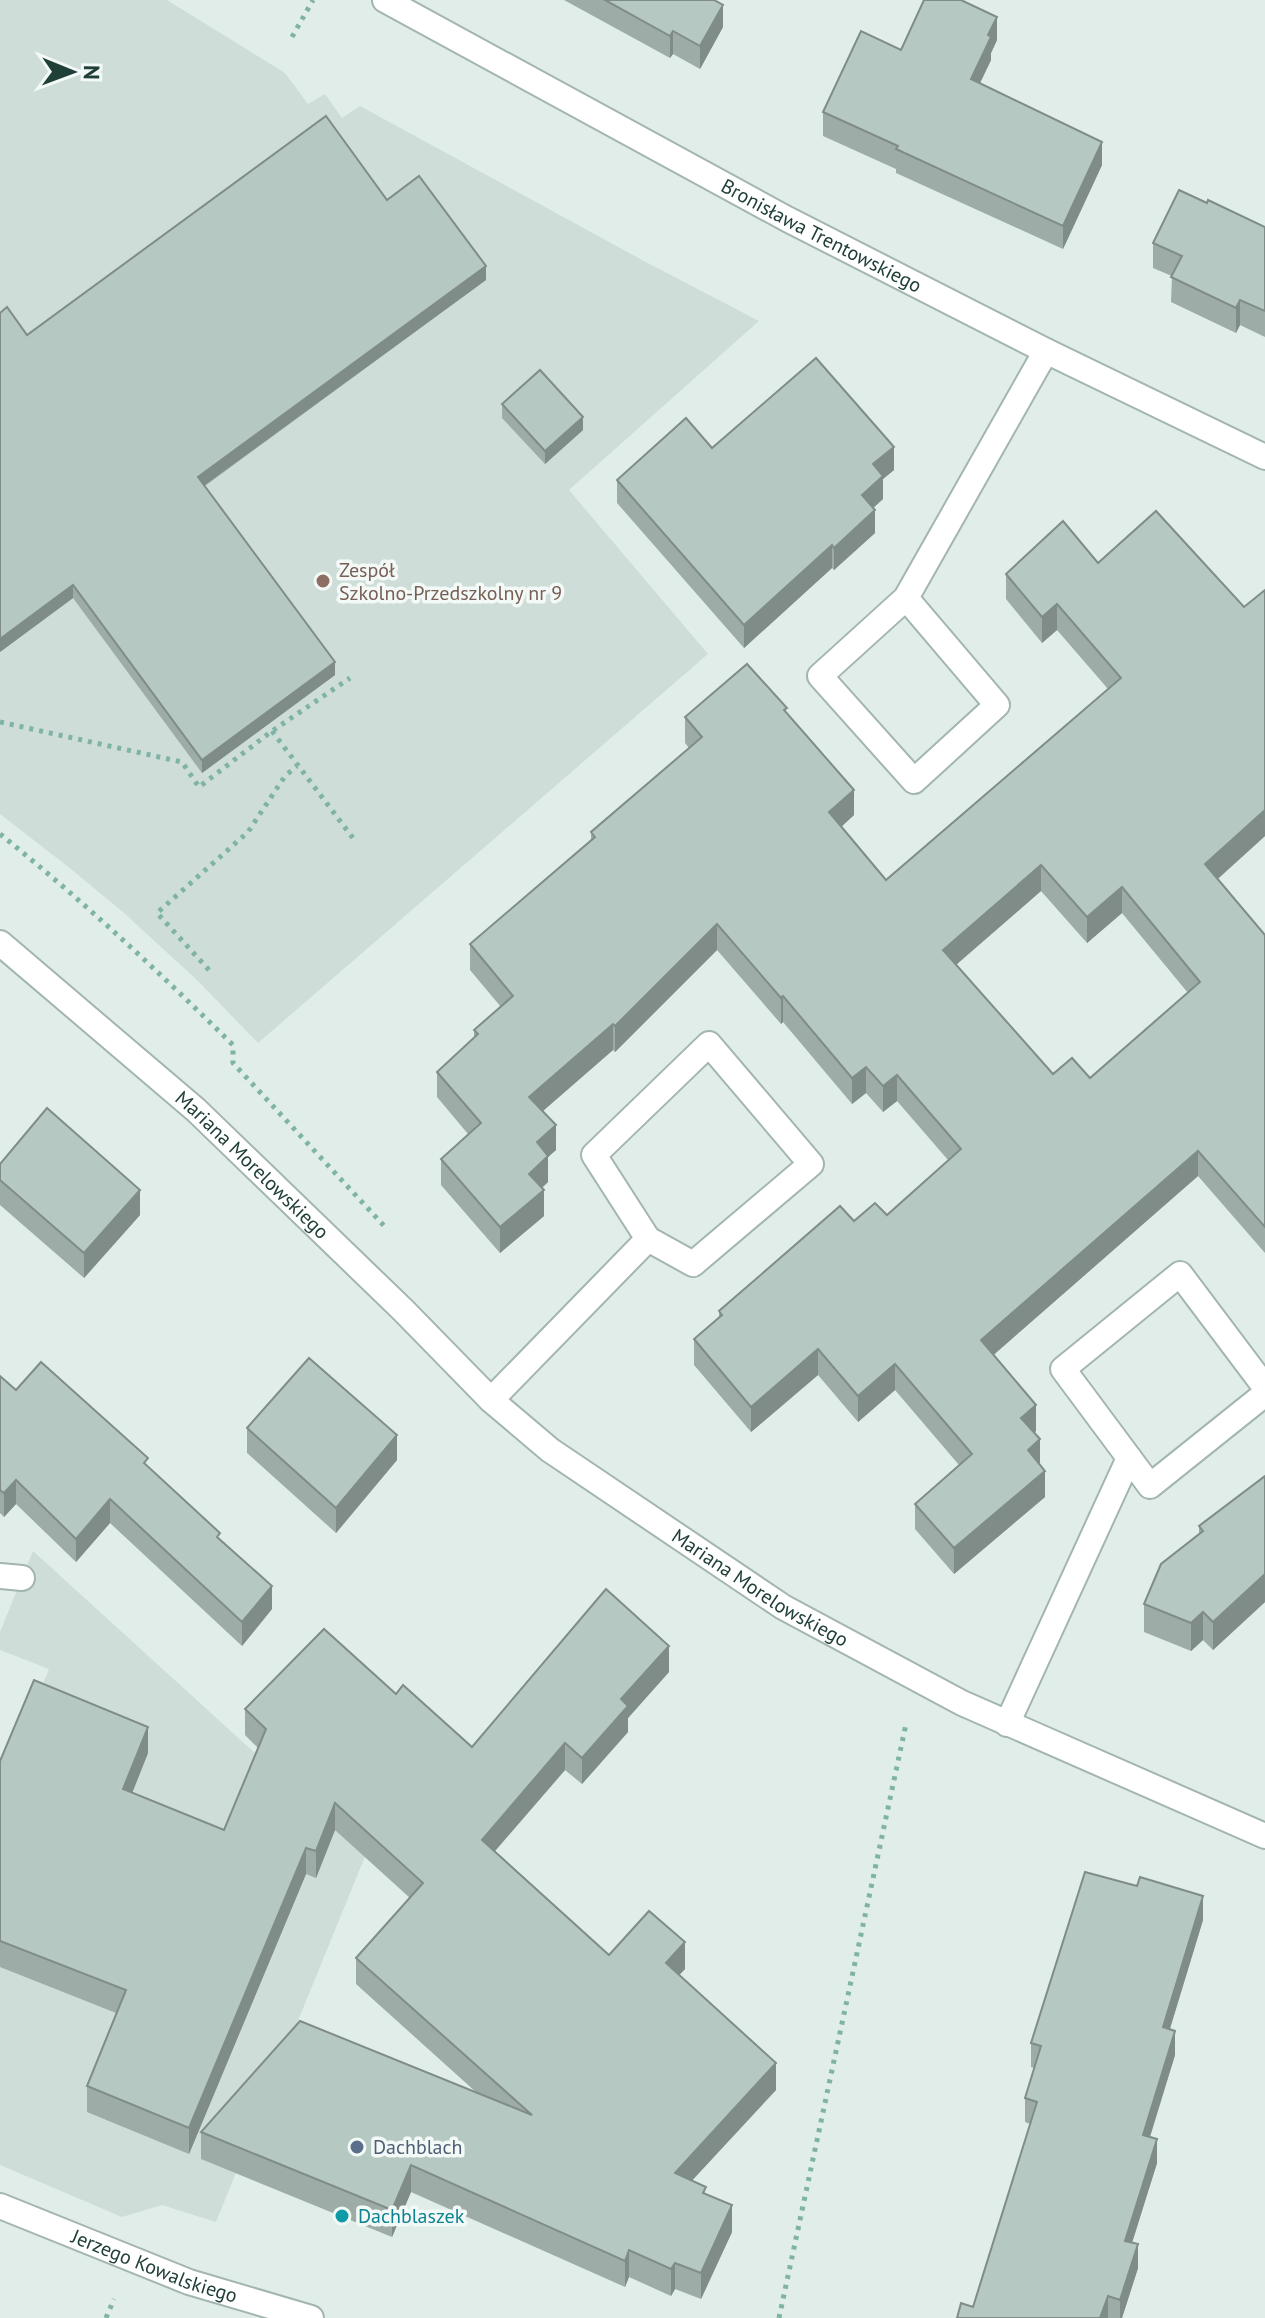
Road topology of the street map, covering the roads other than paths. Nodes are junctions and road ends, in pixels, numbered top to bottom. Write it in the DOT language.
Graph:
graph roads {
  1 [pos="385,0"];
  2 [pos="1046,351"];
  3 [pos="1265,457"];
  4 [pos="906,598"];
  5 [pos="0,943"];
  6 [pos="648,1239"];
  7 [pos="1265,1387"];
  8 [pos="1265,1394"];
  9 [pos="491,1400"];
  10 [pos="1129,1458"];
  11 [pos="1007,1724"];
  12 [pos="1265,1836"];
  13 [pos="0,2206"];
  14 [pos="311,2318"];
  1 -- 2 [label="street, Bronisława Trentowskiego"];
  2 -- 3 [label="street, Bronisława Trentowskiego"];
  2 -- 4 [label="street"];
  4 -- 4 [label="street"];
  5 -- 9 [label="street, Mariana Morelowskiego"];
  6 -- 6 [label="street"];
  6 -- 9 [label="street"];
  7 -- 10 [label="street"];
  8 -- 10 [label="street"];
  9 -- 11 [label="street, Mariana Morelowskiego"];
  10 -- 11 [label="street"];
  11 -- 12 [label="street, Mariana Morelowskiego"];
  13 -- 14 [label="street, Jerzego Kowalskiego"];
}
